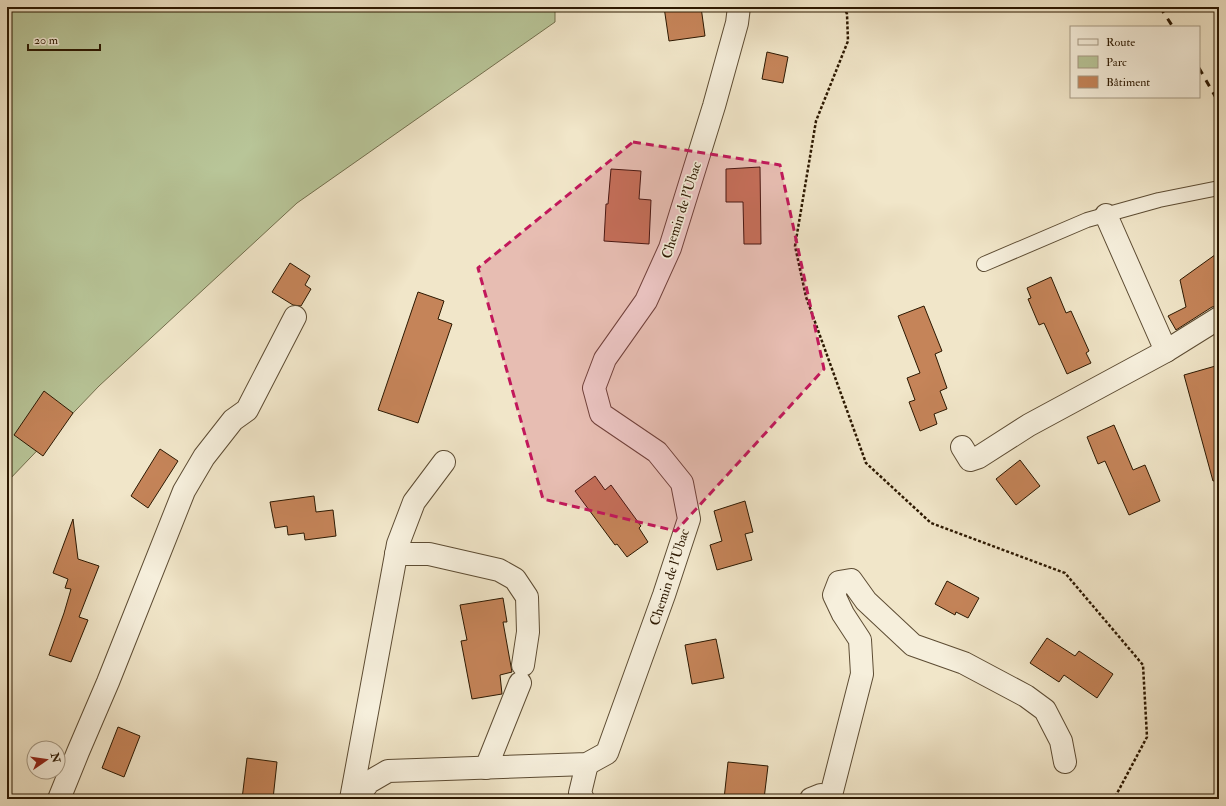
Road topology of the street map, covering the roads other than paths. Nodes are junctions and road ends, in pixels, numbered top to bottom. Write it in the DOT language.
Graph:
graph roads {
  1 [pos="739,7"];
  2 [pos="1219,188"];
  3 [pos="1106,215"];
  4 [pos="984,264"];
  5 [pos="295,317"];
  6 [pos="1219,318"];
  7 [pos="1166,351"];
  8 [pos="962,447"];
  9 [pos="444,462"];
  10 [pos="396,554"];
  11 [pos="1065,762"];
  12 [pos="587,764"];
  13 [pos="486,768"];
  14 [pos="59,799"];
  15 [pos="351,799"];
  16 [pos="356,799"];
  17 [pos="583,799"];
  18 [pos="811,799"];
  19 [pos="829,799"];
  1 -- 12 [label="street, Chemin de l'Ubac"];
  2 -- 3 [label="lane"];
  3 -- 4 [label="lane"];
  3 -- 7 [label="street"];
  5 -- 14 [label="street"];
  6 -- 7 [label="street"];
  7 -- 8 [label="street"];
  9 -- 10 [label="street"];
  10 -- 13 [label="street"];
  10 -- 15 [label="street"];
  11 -- 19 [label="street"];
  12 -- 13 [label="street, Chemin de l'Ubac"];
  12 -- 17 [label="street"];
  13 -- 16 [label="street, Chemin de l'Ubac"];
  18 -- 19 [label="street"];
}
